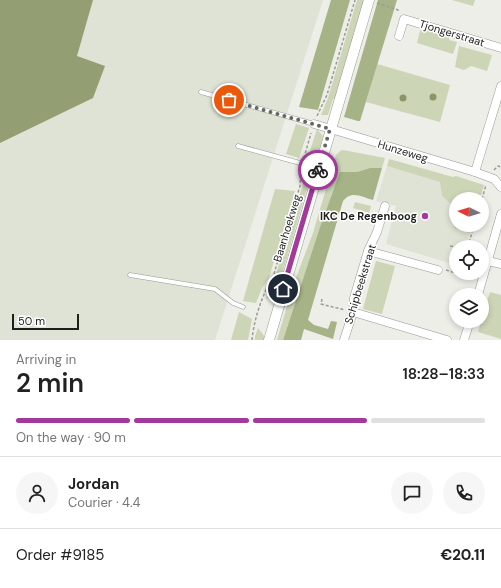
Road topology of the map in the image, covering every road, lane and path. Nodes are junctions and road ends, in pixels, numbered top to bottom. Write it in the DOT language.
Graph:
graph roads {
  1 [pos="355,0"];
  2 [pos="369,0"];
  3 [pos="404,19"];
  4 [pos="399,36"];
  5 [pos="501,48"];
  6 [pos="501,86"];
  7 [pos="201,92"];
  8 [pos="314,124"];
  9 [pos="330,129"];
  10 [pos="238,146"];
  11 [pos="302,164"];
  12 [pos="319,168"];
  13 [pos="475,172"];
  14 [pos="488,177"];
  15 [pos="501,187"];
  16 [pos="484,192"];
  17 [pos="385,206"];
  18 [pos="501,214"];
  19 [pos="368,251"];
  20 [pos="489,256"];
  21 [pos="489,260"];
  22 [pos="501,264"];
  23 [pos="438,270"];
  24 [pos="130,275"];
  25 [pos="482,280"];
  26 [pos="480,288"];
  27 [pos="322,300"];
  28 [pos="243,307"];
  29 [pos="353,312"];
  30 [pos="468,328"];
  31 [pos="252,340"];
  32 [pos="269,340"];
  33 [pos="344,340"];
  34 [pos="447,340"];
  35 [pos="464,340"];
  1 -- 8 [label="path, Baanhoekweg"];
  2 -- 3 [label="path, Tjongerstraat"];
  2 -- 9 [label="street, Baanhoekweg"];
  3 -- 4 [label="street, Tjongerstraat"];
  3 -- 5 [label="street, Tjongerstraat"];
  6 -- 13 [label="street"];
  7 -- 8 [label="lane"];
  8 -- 9 [label="street, Hunzeweg"];
  8 -- 11 [label="path, Baanhoekweg"];
  9 -- 12 [label="street, Baanhoekweg"];
  9 -- 13 [label="street, Hunzeweg"];
  10 -- 11 [label="lane"];
  11 -- 12 [label="lane"];
  11 -- 31 [label="path, Baanhoekweg"];
  12 -- 32 [label="street, Baanhoekweg"];
  13 -- 14 [label="street, Hunzeweg"];
  14 -- 15 [label="street, Hunzeweg"];
  14 -- 16 [label="path"];
  17 -- 19 [label="street, Schipbeekstraat"];
  18 -- 20 [label="street"];
  19 -- 23 [label="street"];
  19 -- 29 [label="street, Schipbeekstraat"];
  21 -- 22 [label="street"];
  24 -- 28 [label="lane"];
  25 -- 26 [label="street"];
  27 -- 29 [label="path"];
  29 -- 33 [label="street, Schipbeekstraat"];
  29 -- 34 [label="street"];
  30 -- 35 [label="street"];
}
